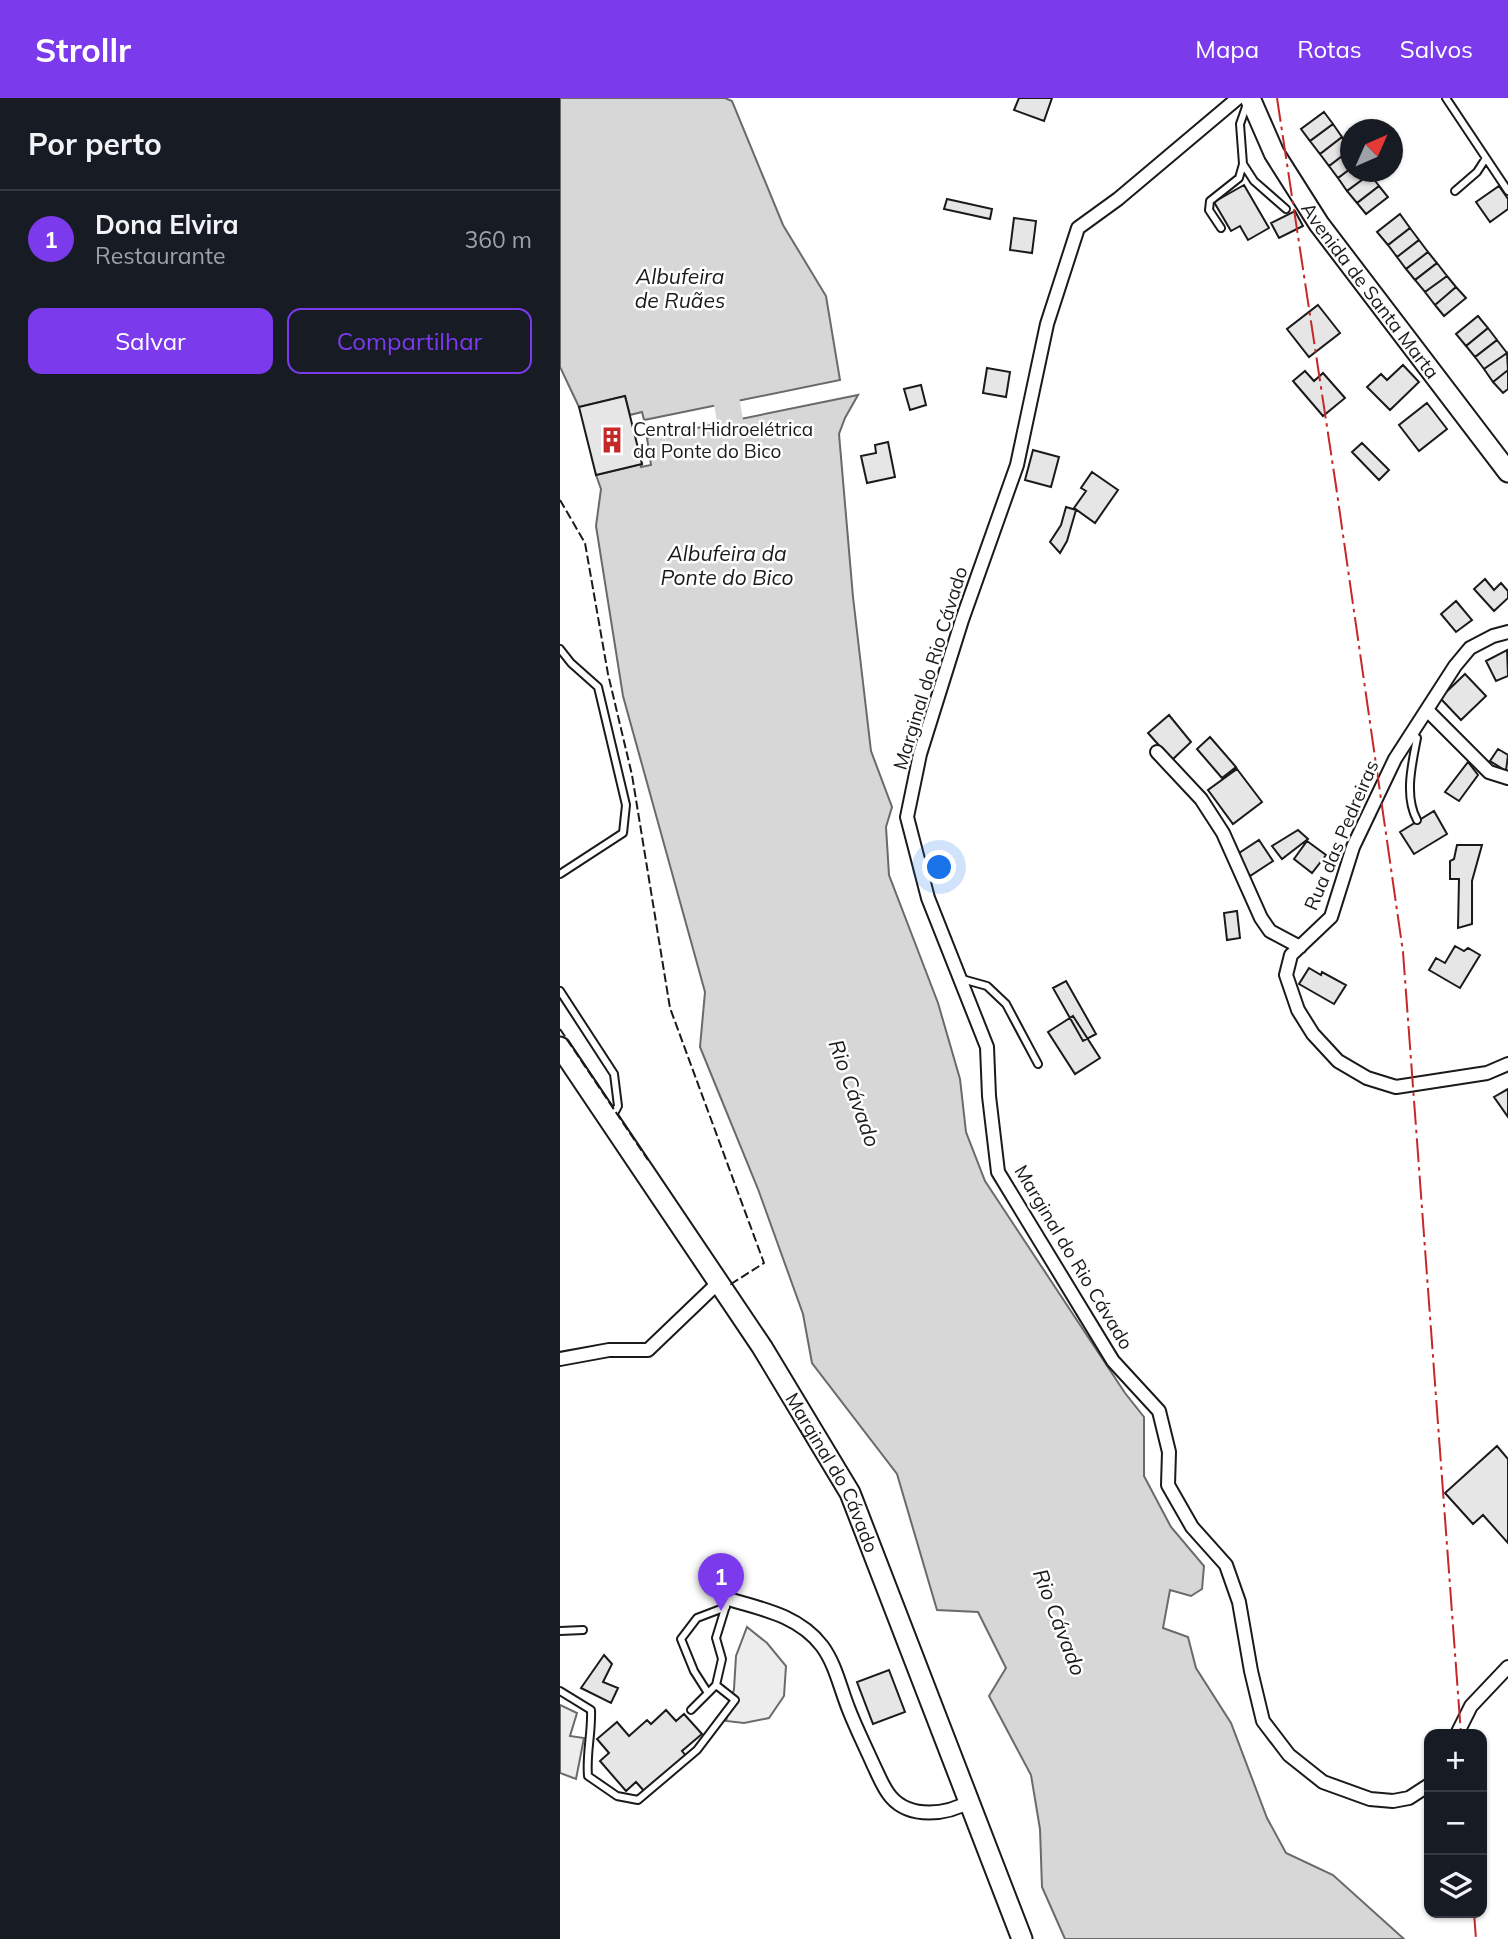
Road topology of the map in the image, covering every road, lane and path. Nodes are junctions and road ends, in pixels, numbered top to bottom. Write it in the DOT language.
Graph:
graph roads {
  1 [pos="1246,98"];
  2 [pos="1446,98"];
  3 [pos="1486,158"];
  4 [pos="1242,164"];
  5 [pos="1455,191"];
  6 [pos="1508,191"];
  7 [pos="1286,209"];
  8 [pos="1221,228"];
  9 [pos="1508,472"];
  10 [pos="1508,632"];
  11 [pos="560,649"];
  12 [pos="1427,710"];
  13 [pos="1410,735"];
  14 [pos="1157,752"];
  15 [pos="1508,778"];
  16 [pos="1417,820"];
  17 [pos="560,874"];
  18 [pos="1300,947"];
  19 [pos="960,979"];
  20 [pos="560,991"];
  21 [pos="560,1047"];
  22 [pos="1038,1064"];
  23 [pos="1508,1064"];
  24 [pos="610,1121"];
  25 [pos="719,1282"];
  26 [pos="560,1359"];
  27 [pos="727,1603"];
  28 [pos="583,1630"];
  29 [pos="560,1631"];
  30 [pos="1508,1667"];
  31 [pos="716,1685"];
  32 [pos="560,1691"];
  33 [pos="708,1693"];
  34 [pos="691,1710"];
  35 [pos="1460,1729"];
  36 [pos="1424,1788"];
  37 [pos="970,1801"];
  38 [pos="1021,1939"];
  1 -- 4 [label="lane"];
  1 -- 9 [label="street, Avenida de Santa Marta"];
  1 -- 19 [label="street, Marginal do Rio Cávado"];
  2 -- 3 [label="lane"];
  3 -- 5 [label="lane"];
  3 -- 6 [label="lane"];
  4 -- 7 [label="lane"];
  4 -- 8 [label="lane"];
  10 -- 12 [label="street, Rua das Pedreiras"];
  11 -- 17 [label="lane"];
  12 -- 13 [label="street, Rua das Pedreiras"];
  12 -- 15 [label="street"];
  13 -- 16 [label="lane"];
  13 -- 18 [label="street, Rua das Pedreiras"];
  14 -- 18 [label="street"];
  18 -- 23 [label="street, Rua das Pedreiras"];
  19 -- 22 [label="lane"];
  19 -- 36 [label="street, Marginal do Rio Cávado"];
  20 -- 24 [label="lane"];
  21 -- 24 [label="street, Marginal do Cávado"];
  24 -- 25 [label="street, Marginal do Cávado"];
  25 -- 26 [label="street"];
  25 -- 37 [label="street, Marginal do Cávado"];
  27 -- 31 [label="lane"];
  27 -- 33 [label="lane"];
  27 -- 37 [label="street"];
  28 -- 29 [label="lane"];
  30 -- 35 [label="street"];
  31 -- 32 [label="lane"];
  31 -- 33 [label="lane"];
  33 -- 34 [label="lane"];
  37 -- 38 [label="street, Marginal do Cávado"];
}
